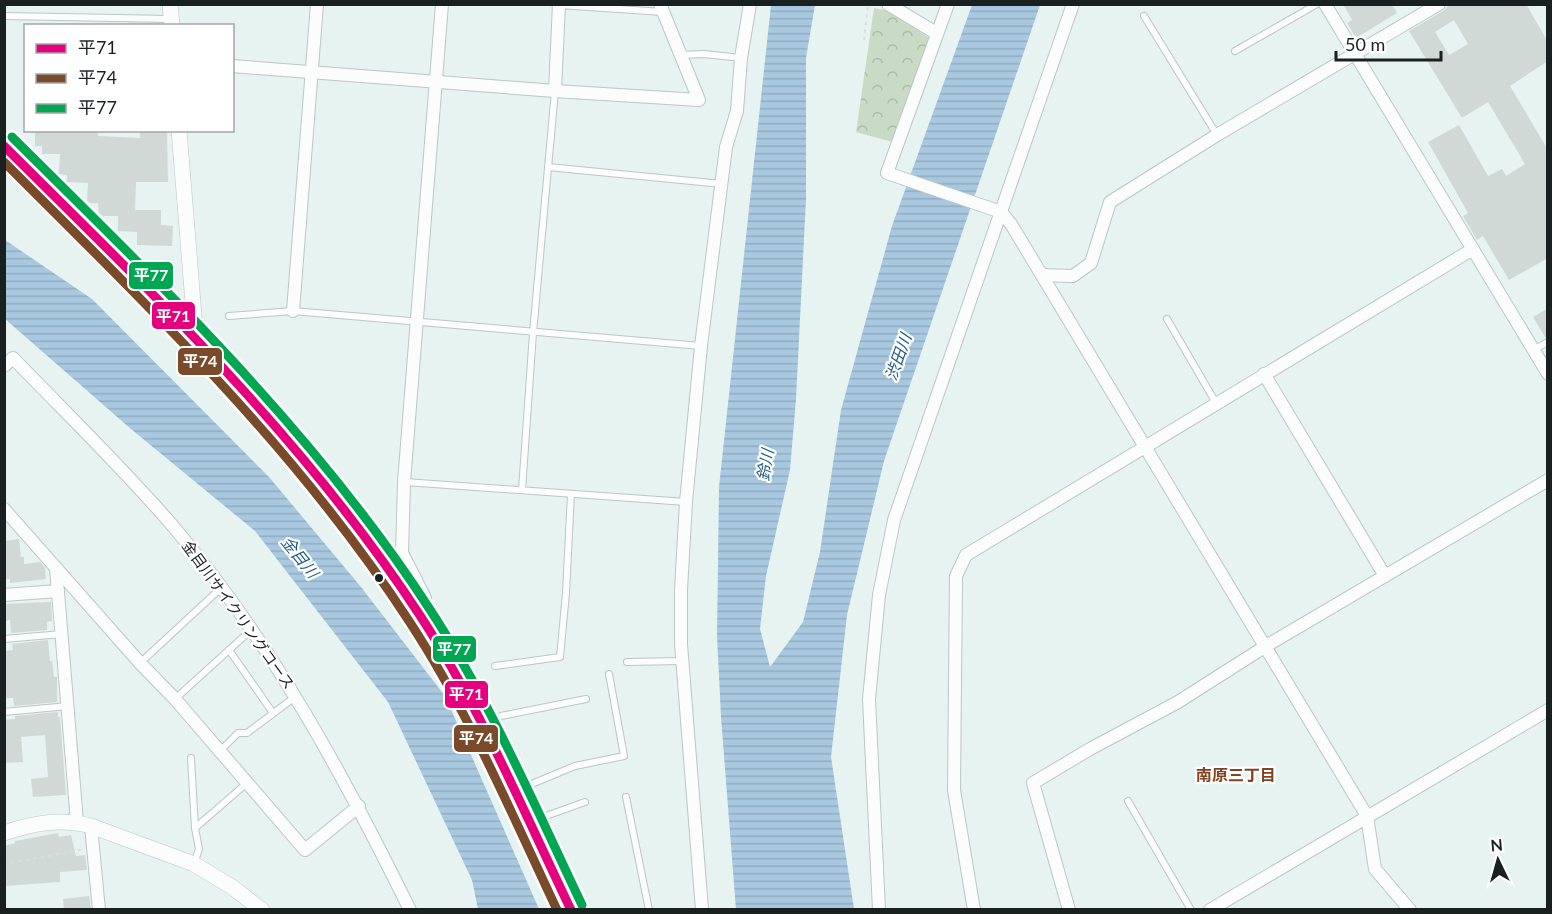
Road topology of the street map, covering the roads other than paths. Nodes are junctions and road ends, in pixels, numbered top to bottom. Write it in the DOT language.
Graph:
graph roads {
  1 [pos="317,4"];
  2 [pos="442,4"];
  3 [pos="559,4"];
  4 [pos="750,4"];
  5 [pos="888,4"];
  6 [pos="948,4"];
  7 [pos="1072,4"];
  8 [pos="1317,4"];
  9 [pos="1325,4"];
  10 [pos="1439,4"];
  11 [pos="662,8"];
  12 [pos="4,16"];
  13 [pos="171,16"];
  14 [pos="1144,16"];
  15 [pos="936,33"];
  16 [pos="1235,51"];
  17 [pos="681,55"];
  18 [pos="1355,55"];
  19 [pos="741,58"];
  20 [pos="234,66"];
  21 [pos="312,72"];
  22 [pos="437,82"];
  23 [pos="555,91"];
  24 [pos="179,132"];
  25 [pos="1217,135"];
  26 [pos="4,145"];
  27 [pos="548,167"];
  28 [pos="722,184"];
  29 [pos="1001,212"];
  30 [pos="1473,249"];
  31 [pos="1042,275"];
  32 [pos="293,311"];
  33 [pos="229,316"];
  34 [pos="1167,319"];
  35 [pos="417,323"];
  36 [pos="533,333"];
  37 [pos="196,340"];
  38 [pos="1548,342"];
  39 [pos="701,346"];
  40 [pos="1533,350"];
  41 [pos="9,362"];
  42 [pos="1264,374"];
  43 [pos="1548,374"];
  44 [pos="1216,403"];
  45 [pos="1143,446"];
  46 [pos="1548,480"];
  47 [pos="404,482"];
  48 [pos="522,490"];
  49 [pos="571,494"];
  50 [pos="686,502"];
  51 [pos="4,509"];
  52 [pos="56,568"];
  53 [pos="1384,576"];
  54 [pos="221,588"];
  55 [pos="58,591"];
  56 [pos="4,595"];
  57 [pos="418,612"];
  58 [pos="251,630"];
  59 [pos="62,634"];
  60 [pos="4,639"];
  61 [pos="1266,646"];
  62 [pos="229,650"];
  63 [pos="683,661"];
  64 [pos="627,662"];
  65 [pos="140,663"];
  66 [pos="495,666"];
  67 [pos="609,674"];
  68 [pos="296,696"];
  69 [pos="175,699"];
  70 [pos="586,699"];
  71 [pos="68,706"];
  72 [pos="1548,710"];
  73 [pos="4,712"];
  74 [pos="273,713"];
  75 [pos="483,727"];
  76 [pos="219,752"];
  77 [pos="191,758"];
  78 [pos="248,783"];
  79 [pos="514,791"];
  80 [pos="626,797"];
  81 [pos="1128,801"];
  82 [pos="585,802"];
  83 [pos="359,806"];
  84 [pos="1367,816"];
  85 [pos="529,822"];
  86 [pos="84,824"];
  87 [pos="195,828"];
  88 [pos="4,833"];
  89 [pos="194,864"];
  90 [pos="99,909"];
  91 [pos="262,909"];
  92 [pos="410,909"];
  93 [pos="571,909"];
  94 [pos="648,909"];
  95 [pos="702,909"];
  96 [pos="879,909"];
  97 [pos="974,909"];
  98 [pos="1070,909"];
  99 [pos="1191,909"];
  100 [pos="1210,909"];
  101 [pos="1410,909"];
  1 -- 21 [label="street"];
  2 -- 22 [label="street"];
  3 -- 11 [label="lane"];
  3 -- 23 [label="street"];
  4 -- 19 [label="street"];
  5 -- 15 [label="street"];
  6 -- 15 [label="street"];
  7 -- 29 [label="street"];
  8 -- 16 [label="lane"];
  9 -- 18 [label="street"];
  10 -- 18 [label="street"];
  11 -- 17 [label="street"];
  12 -- 13 [label="lane"];
  14 -- 25 [label="lane"];
  15 -- 29 [label="street"];
  17 -- 19 [label="lane"];
  17 -- 23 [label="street"];
  18 -- 25 [label="street"];
  18 -- 30 [label="street"];
  19 -- 28 [label="street"];
  20 -- 21 [label="street"];
  21 -- 22 [label="street"];
  21 -- 32 [label="street"];
  22 -- 23 [label="street"];
  22 -- 35 [label="street"];
  23 -- 27 [label="lane"];
  24 -- 37 [label="street"];
  25 -- 31 [label="street"];
  26 -- 37 [label="main road"];
  27 -- 28 [label="lane"];
  27 -- 36 [label="lane"];
  28 -- 39 [label="street"];
  29 -- 31 [label="street"];
  29 -- 96 [label="street"];
  30 -- 40 [label="street"];
  30 -- 42 [label="street"];
  31 -- 45 [label="street"];
  32 -- 33 [label="lane"];
  32 -- 35 [label="lane"];
  34 -- 44 [label="lane"];
  35 -- 36 [label="lane"];
  35 -- 47 [label="street"];
  36 -- 39 [label="lane"];
  36 -- 48 [label="lane"];
  37 -- 57 [label="main road"];
  38 -- 40 [label="lane"];
  39 -- 50 [label="street"];
  40 -- 43 [label="street"];
  41 -- 54 [label="street, 金目川サイクリングコース"];
  42 -- 44 [label="street"];
  42 -- 53 [label="street"];
  44 -- 45 [label="street"];
  45 -- 61 [label="street"];
  45 -- 97 [label="street"];
  46 -- 53 [label="street"];
  47 -- 48 [label="lane"];
  47 -- 57 [label="street"];
  48 -- 49 [label="lane"];
  49 -- 50 [label="lane"];
  49 -- 66 [label="lane"];
  50 -- 63 [label="street"];
  51 -- 52 [label="street"];
  52 -- 55 [label="street"];
  52 -- 65 [label="street"];
  53 -- 61 [label="street"];
  54 -- 58 [label="street, 金目川サイクリングコース"];
  54 -- 65 [label="lane"];
  55 -- 56 [label="street"];
  55 -- 59 [label="street"];
  57 -- 75 [label="main road"];
  58 -- 62 [label="lane"];
  58 -- 68 [label="street, 金目川サイクリングコース"];
  59 -- 60 [label="lane"];
  59 -- 71 [label="street"];
  61 -- 84 [label="street"];
  61 -- 98 [label="street"];
  62 -- 69 [label="lane"];
  62 -- 74 [label="lane"];
  63 -- 64 [label="lane"];
  63 -- 95 [label="street"];
  65 -- 69 [label="street"];
  67 -- 79 [label="lane"];
  68 -- 74 [label="lane"];
  68 -- 83 [label="street, 金目川サイクリングコース"];
  69 -- 76 [label="street"];
  70 -- 75 [label="lane"];
  71 -- 73 [label="lane"];
  71 -- 86 [label="street"];
  72 -- 84 [label="street"];
  74 -- 76 [label="lane"];
  75 -- 79 [label="main road"];
  76 -- 78 [label="street"];
  77 -- 87 [label="lane"];
  78 -- 83 [label="street"];
  78 -- 87 [label="lane"];
  79 -- 85 [label="main road"];
  80 -- 94 [label="lane"];
  81 -- 99 [label="lane"];
  82 -- 85 [label="lane"];
  83 -- 92 [label="street, 金目川サイクリングコース"];
  84 -- 100 [label="street"];
  84 -- 101 [label="street"];
  85 -- 93 [label="main road"];
  86 -- 88 [label="street"];
  86 -- 89 [label="street"];
  86 -- 90 [label="street"];
  87 -- 89 [label="lane"];
  89 -- 91 [label="street"];
}
